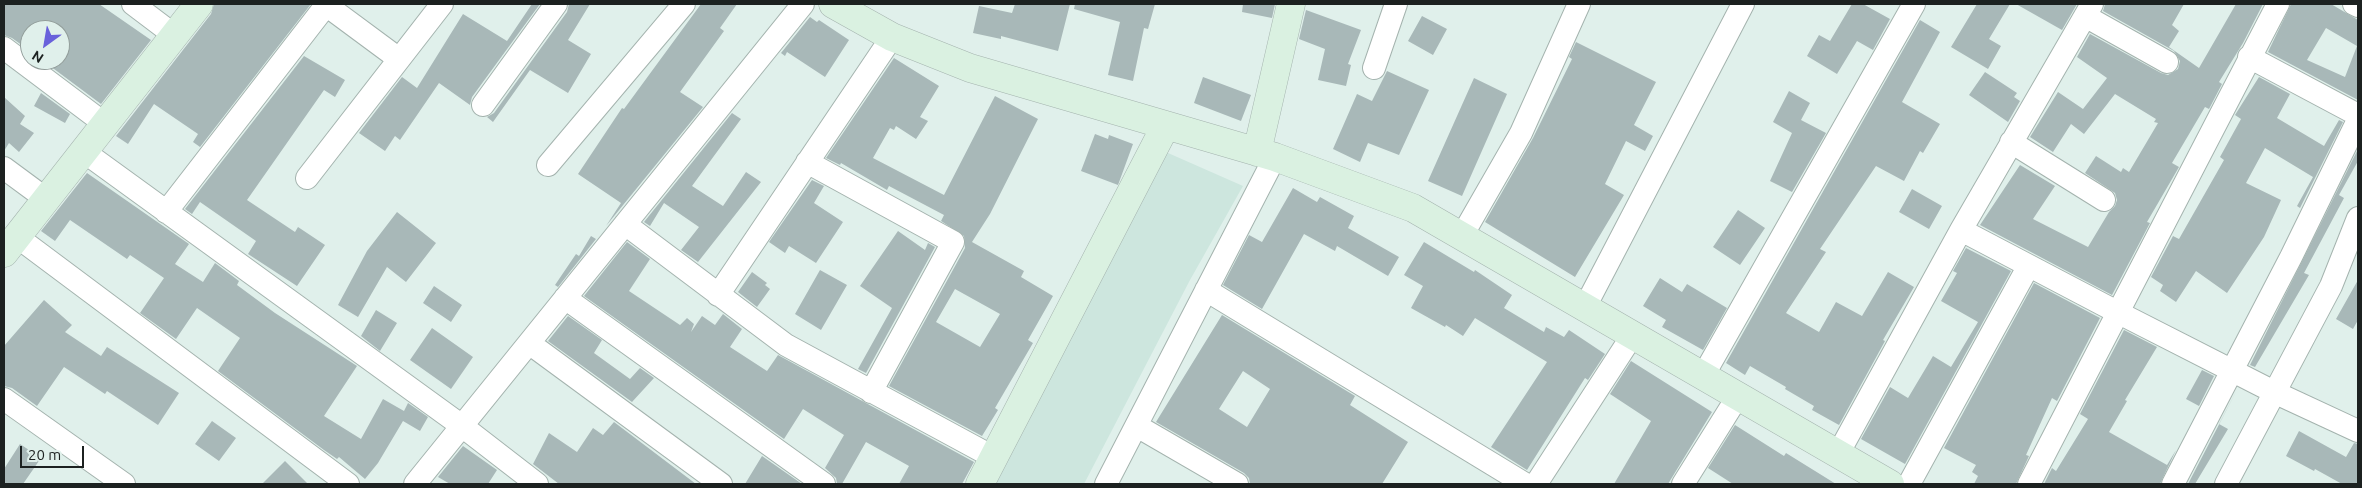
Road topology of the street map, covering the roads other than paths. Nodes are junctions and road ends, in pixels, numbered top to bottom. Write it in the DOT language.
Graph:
graph roads {
  1 [pos="133,4"];
  2 [pos="199,4"];
  3 [pos="442,4"];
  4 [pos="556,4"];
  5 [pos="684,4"];
  6 [pos="803,4"];
  7 [pos="833,4"];
  8 [pos="1291,4"];
  9 [pos="1396,4"];
  10 [pos="1579,4"];
  11 [pos="1743,4"];
  12 [pos="1914,4"];
  13 [pos="2278,4"];
  14 [pos="2354,4"];
  15 [pos="327,5"];
  16 [pos="2358,6"];
  17 [pos="2088,10"];
  18 [pos="174,35"];
  19 [pos="892,37"];
  20 [pos="4,48"];
  21 [pos="2248,58"];
  22 [pos="399,59"];
  23 [pos="2167,62"];
  24 [pos="1374,68"];
  25 [pos="484,105"];
  26 [pos="2358,114"];
  27 [pos="2358,120"];
  28 [pos="105,124"];
  29 [pos="1166,125"];
  30 [pos="2011,142"];
  31 [pos="83,151"];
  32 [pos="1266,155"];
  33 [pos="808,162"];
  34 [pos="548,165"];
  35 [pos="4,168"];
  36 [pos="307,178"];
  37 [pos="46,199"];
  38 [pos="2104,200"];
  39 [pos="166,212"];
  40 [pos="2358,218"];
  41 [pos="625,224"];
  42 [pos="1961,230"];
  43 [pos="1463,234"];
  44 [pos="10,244"];
  45 [pos="2353,245"];
  46 [pos="2028,267"];
  47 [pos="1206,290"];
  48 [pos="718,295"];
  49 [pos="565,298"];
  50 [pos="1585,307"];
  51 [pos="2118,314"];
  52 [pos="1632,336"];
  53 [pos="529,343"];
  54 [pos="2232,370"];
  55 [pos="1703,376"];
  56 [pos="871,392"];
  57 [pos="2276,393"];
  58 [pos="1738,396"];
  59 [pos="4,399"];
  60 [pos="462,426"];
  61 [pos="1137,426"];
  62 [pos="2358,431"];
  63 [pos="1838,454"];
  64 [pos="993,457"];
  65 [pos="124,484"];
  66 [pos="348,484"];
  67 [pos="415,484"];
  68 [pos="537,484"];
  69 [pos="721,484"];
  70 [pos="824,484"];
  71 [pos="980,484"];
  72 [pos="1106,484"];
  73 [pos="1237,484"];
  74 [pos="1525,484"];
  75 [pos="1536,484"];
  76 [pos="1683,484"];
  77 [pos="1890,484"];
  78 [pos="1909,484"];
  79 [pos="2030,484"];
  80 [pos="2173,484"];
  81 [pos="2226,484"];
  1 -- 18 [label="street"];
  2 -- 18 [label="main road"];
  3 -- 22 [label="street"];
  4 -- 25 [label="street"];
  5 -- 34 [label="street"];
  6 -- 41 [label="street"];
  7 -- 19 [label="main road"];
  8 -- 32 [label="main road"];
  9 -- 24 [label="street"];
  10 -- 43 [label="street"];
  11 -- 50 [label="street"];
  12 -- 55 [label="street"];
  13 -- 21 [label="street"];
  14 -- 16 [label="street"];
  15 -- 22 [label="street"];
  15 -- 39 [label="street"];
  17 -- 23 [label="street"];
  17 -- 30 [label="street"];
  18 -- 28 [label="main road"];
  19 -- 29 [label="main road"];
  19 -- 33 [label="street"];
  20 -- 28 [label="street"];
  21 -- 26 [label="street"];
  21 -- 51 [label="street"];
  22 -- 36 [label="street"];
  27 -- 54 [label="street"];
  28 -- 31 [label="main road"];
  29 -- 32 [label="main road"];
  29 -- 64 [label="main road"];
  30 -- 38 [label="street"];
  30 -- 42 [label="street"];
  31 -- 37 [label="main road"];
  31 -- 39 [label="street"];
  32 -- 43 [label="main road"];
  32 -- 47 [label="street"];
  33 -- 48 [label="street"];
  33 -- 56 [label="street"];
  35 -- 37 [label="street"];
  37 -- 44 [label="main road"];
  39 -- 60 [label="street"];
  40 -- 45 [label="street"];
  41 -- 48 [label="street"];
  41 -- 49 [label="street"];
  42 -- 46 [label="street"];
  42 -- 63 [label="street"];
  43 -- 50 [label="main road"];
  44 -- 66 [label="street"];
  45 -- 57 [label="street"];
  46 -- 51 [label="street"];
  46 -- 78 [label="street"];
  47 -- 61 [label="street"];
  47 -- 74 [label="street"];
  48 -- 56 [label="street"];
  49 -- 53 [label="street"];
  49 -- 70 [label="street"];
  50 -- 52 [label="main road"];
  51 -- 54 [label="street"];
  51 -- 79 [label="street"];
  52 -- 55 [label="main road"];
  52 -- 75 [label="street"];
  53 -- 60 [label="street"];
  53 -- 69 [label="street"];
  54 -- 57 [label="street"];
  54 -- 80 [label="street"];
  55 -- 58 [label="main road"];
  56 -- 64 [label="street"];
  57 -- 62 [label="street"];
  57 -- 81 [label="street"];
  58 -- 63 [label="main road"];
  58 -- 76 [label="street"];
  59 -- 65 [label="street"];
  60 -- 67 [label="street"];
  60 -- 68 [label="street"];
  61 -- 72 [label="street"];
  61 -- 73 [label="street"];
  63 -- 77 [label="main road"];
  64 -- 71 [label="main road"];
}
